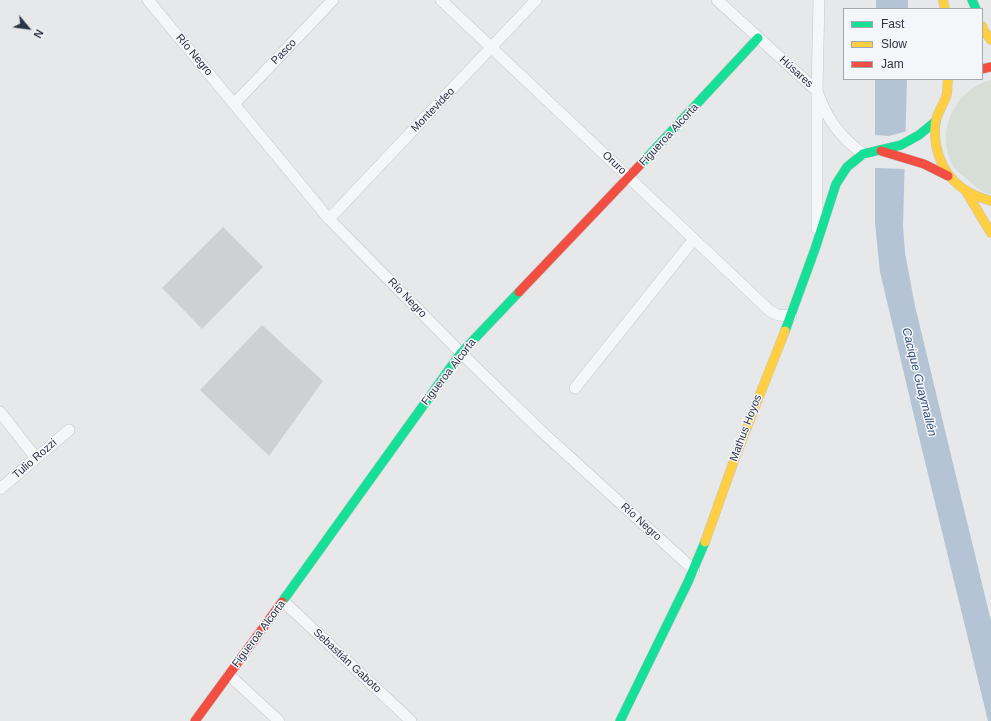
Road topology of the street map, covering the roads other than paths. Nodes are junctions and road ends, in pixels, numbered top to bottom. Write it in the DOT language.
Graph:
graph roads {
  1 [pos="148,0"];
  2 [pos="333,0"];
  3 [pos="441,0"];
  4 [pos="536,0"];
  5 [pos="716,0"];
  6 [pos="819,0"];
  7 [pos="983,28"];
  8 [pos="758,38"];
  9 [pos="991,40"];
  10 [pos="492,48"];
  11 [pos="948,80"];
  12 [pos="958,84"];
  13 [pos="817,91"];
  14 [pos="946,97"];
  15 [pos="234,104"];
  16 [pos="936,121"];
  17 [pos="878,151"];
  18 [pos="863,154"];
  19 [pos="948,176"];
  20 [pos="629,177"];
  21 [pos="964,190"];
  22 [pos="991,201"];
  23 [pos="329,218"];
  24 [pos="991,233"];
  25 [pos="694,239"];
  26 [pos="818,243"];
  27 [pos="791,316"];
  28 [pos="462,353"];
  29 [pos="575,388"];
  30 [pos="0,412"];
  31 [pos="69,430"];
  32 [pos="36,458"];
  33 [pos="0,489"];
  34 [pos="694,570"];
  35 [pos="283,601"];
  36 [pos="228,675"];
  37 [pos="196,721"];
  38 [pos="279,721"];
  39 [pos="411,721"];
  40 [pos="620,721"];
  1 -- 15 [label="street, Río Negro"];
  2 -- 15 [label="street, Pasco"];
  3 -- 10 [label="street, Oruro"];
  4 -- 10 [label="street, Montevideo"];
  5 -- 8 [label="street, Húsares"];
  6 -- 13 [label="street"];
  7 -- 9 [label="main road"];
  8 -- 13 [label="street, Húsares"];
  8 -- 20 [label="main road, Figueroa Alcorta"];
  10 -- 20 [label="street, Oruro"];
  10 -- 23 [label="street, Montevideo"];
  11 -- 14 [label="main road"];
  12 -- 14 [label="main road"];
  13 -- 18 [label="street, Húsares"];
  13 -- 26 [label="street"];
  14 -- 16 [label="main road"];
  15 -- 23 [label="street, Río Negro"];
  16 -- 17 [label="main road, Mathus Hoyos"];
  16 -- 19 [label="main road"];
  17 -- 18 [label="main road, Mathus Hoyos"];
  17 -- 19 [label="main road, Mathus Hoyos"];
  18 -- 26 [label="main road, Mathus Hoyos"];
  19 -- 21 [label="main road, Mathus Hoyos"];
  20 -- 25 [label="street, Oruro"];
  20 -- 28 [label="main road, Figueroa Alcorta"];
  21 -- 22 [label="main road"];
  21 -- 24 [label="main road"];
  23 -- 28 [label="street, Río Negro"];
  25 -- 27 [label="street, Oruro"];
  25 -- 29 [label="street"];
  26 -- 27 [label="main road, Mathus Hoyos"];
  27 -- 34 [label="main road, Mathus Hoyos"];
  28 -- 34 [label="street, Río Negro"];
  28 -- 35 [label="main road, Figueroa Alcorta"];
  30 -- 32 [label="street"];
  31 -- 32 [label="street, Tulio Rozzi"];
  32 -- 33 [label="street, Tulio Rozzi"];
  34 -- 40 [label="main road, Mathus Hoyos"];
  35 -- 36 [label="main road, Figueroa Alcorta"];
  35 -- 39 [label="street, Sebastián Gaboto"];
  36 -- 37 [label="main road, Figueroa Alcorta"];
  36 -- 38 [label="street"];
}
